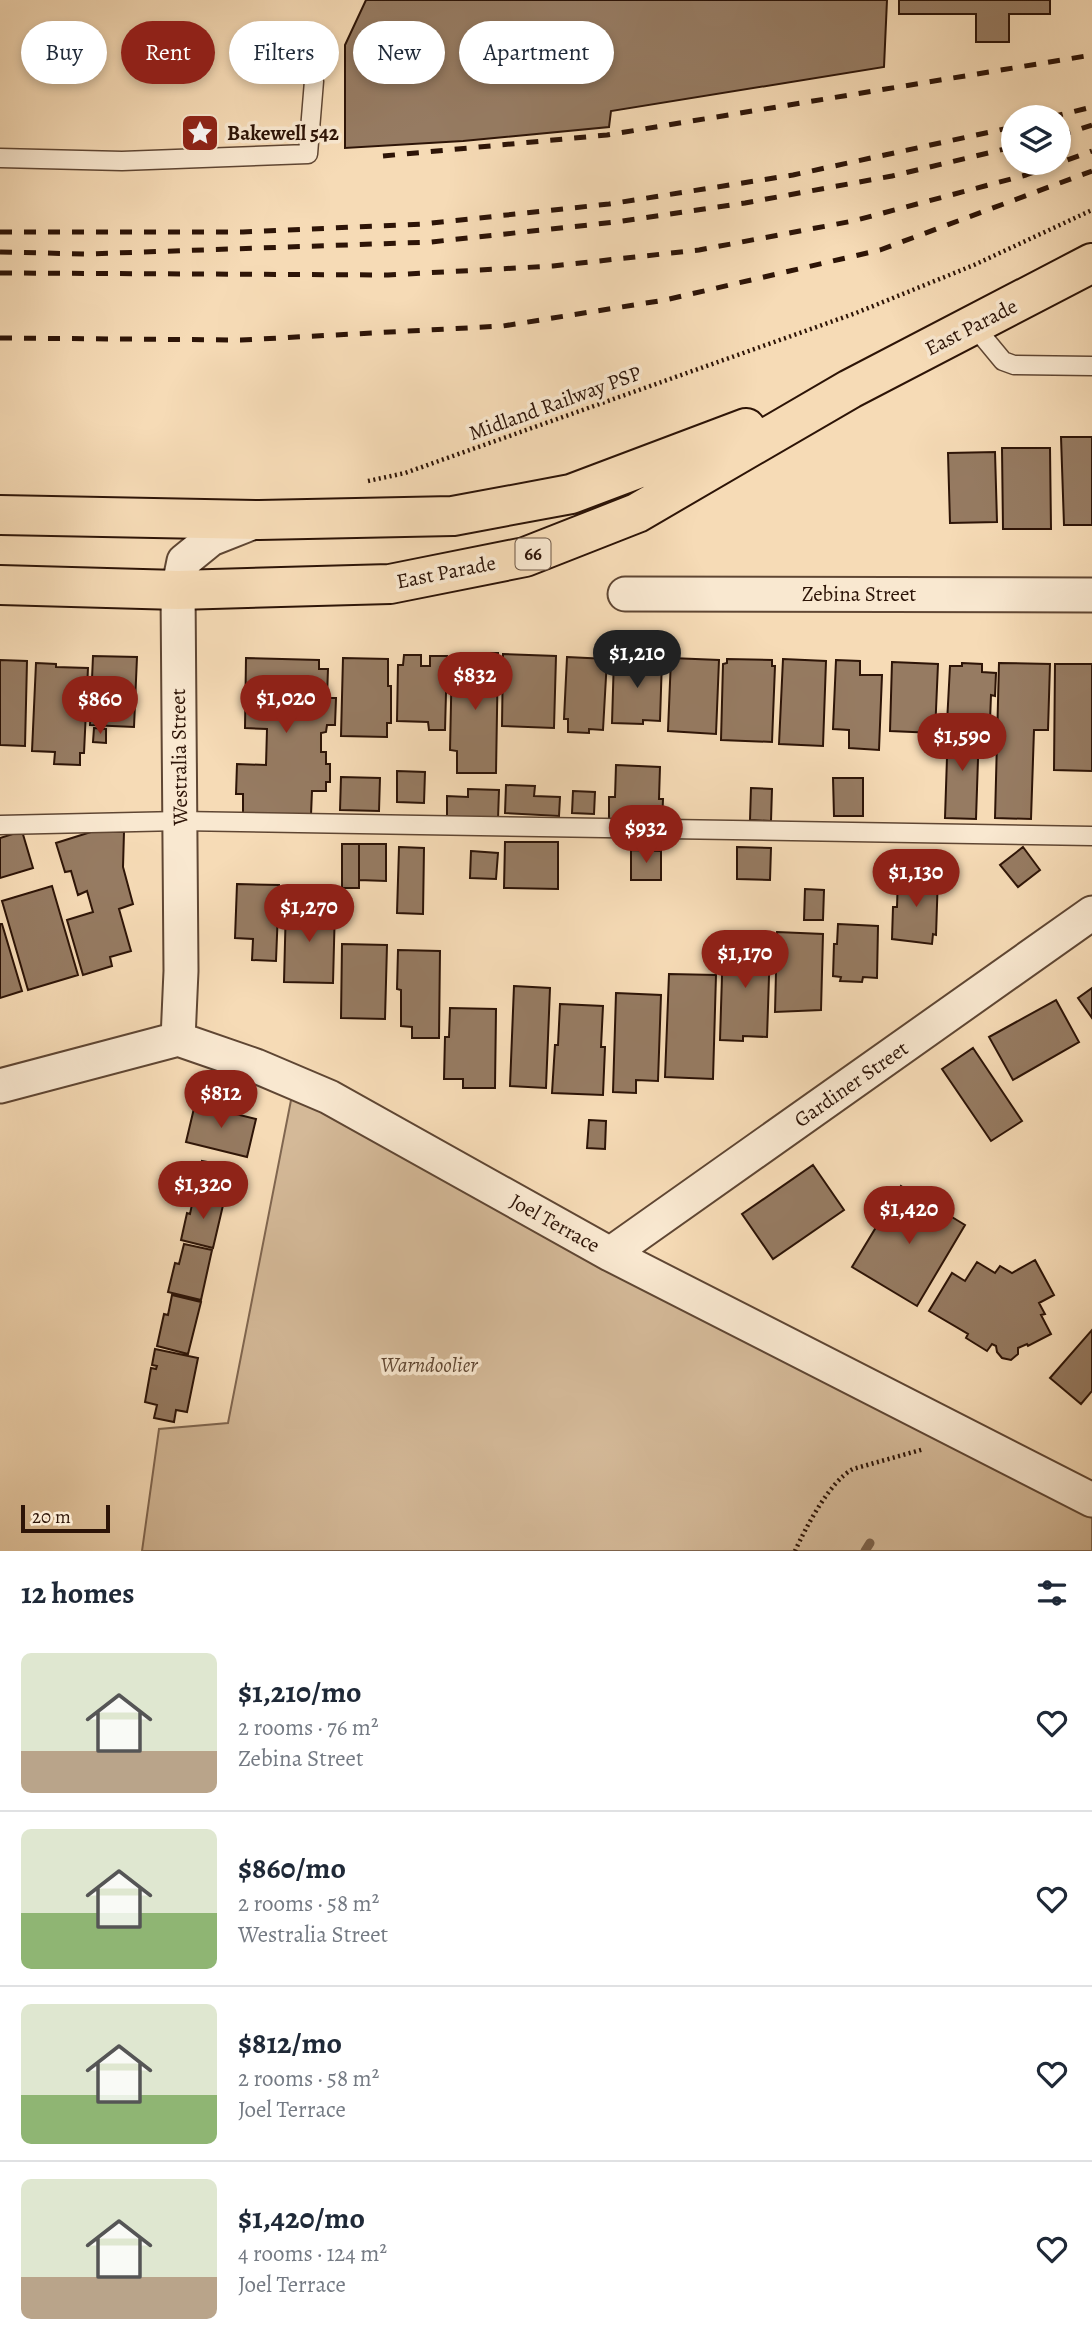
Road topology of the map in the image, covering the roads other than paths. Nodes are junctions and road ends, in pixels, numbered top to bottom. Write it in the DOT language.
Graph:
graph roads {
  1 [pos="314,84"];
  2 [pos="0,158"];
  3 [pos="1092,263"];
  4 [pos="974,326"];
  5 [pos="1092,366"];
  6 [pos="850,389"];
  7 [pos="0,515"];
  8 [pos="259,520"];
  9 [pos="0,585"];
  10 [pos="178,590"];
  11 [pos="625,594"];
  12 [pos="1092,595"];
  13 [pos="180,821"];
  14 [pos="0,825"];
  15 [pos="1092,836"];
  16 [pos="1092,913"];
  17 [pos="178,1040"];
  18 [pos="0,1086"];
  19 [pos="610,1254"];
  20 [pos="1092,1500"];
  1 -- 2 [label="lane"];
  3 -- 4 [label="highway, East Parade / 66"];
  4 -- 5 [label="lane"];
  4 -- 6 [label="highway, East Parade / 66"];
  6 -- 8 [label="highway, East Parade / 66"];
  6 -- 10 [label="highway, East Parade / 66"];
  7 -- 8 [label="highway, East Parade / 66"];
  8 -- 10 [label="street, Westralia Street"];
  9 -- 10 [label="highway, East Parade / 66"];
  10 -- 13 [label="street, Westralia Street"];
  11 -- 12 [label="street, Zebina Street"];
  13 -- 14 [label="lane"];
  13 -- 15 [label="lane"];
  13 -- 17 [label="street, Westralia Street"];
  16 -- 19 [label="street, Gardiner Street"];
  17 -- 18 [label="street"];
  17 -- 19 [label="street, Joel Terrace"];
  19 -- 20 [label="street, Joel Terrace"];
}
